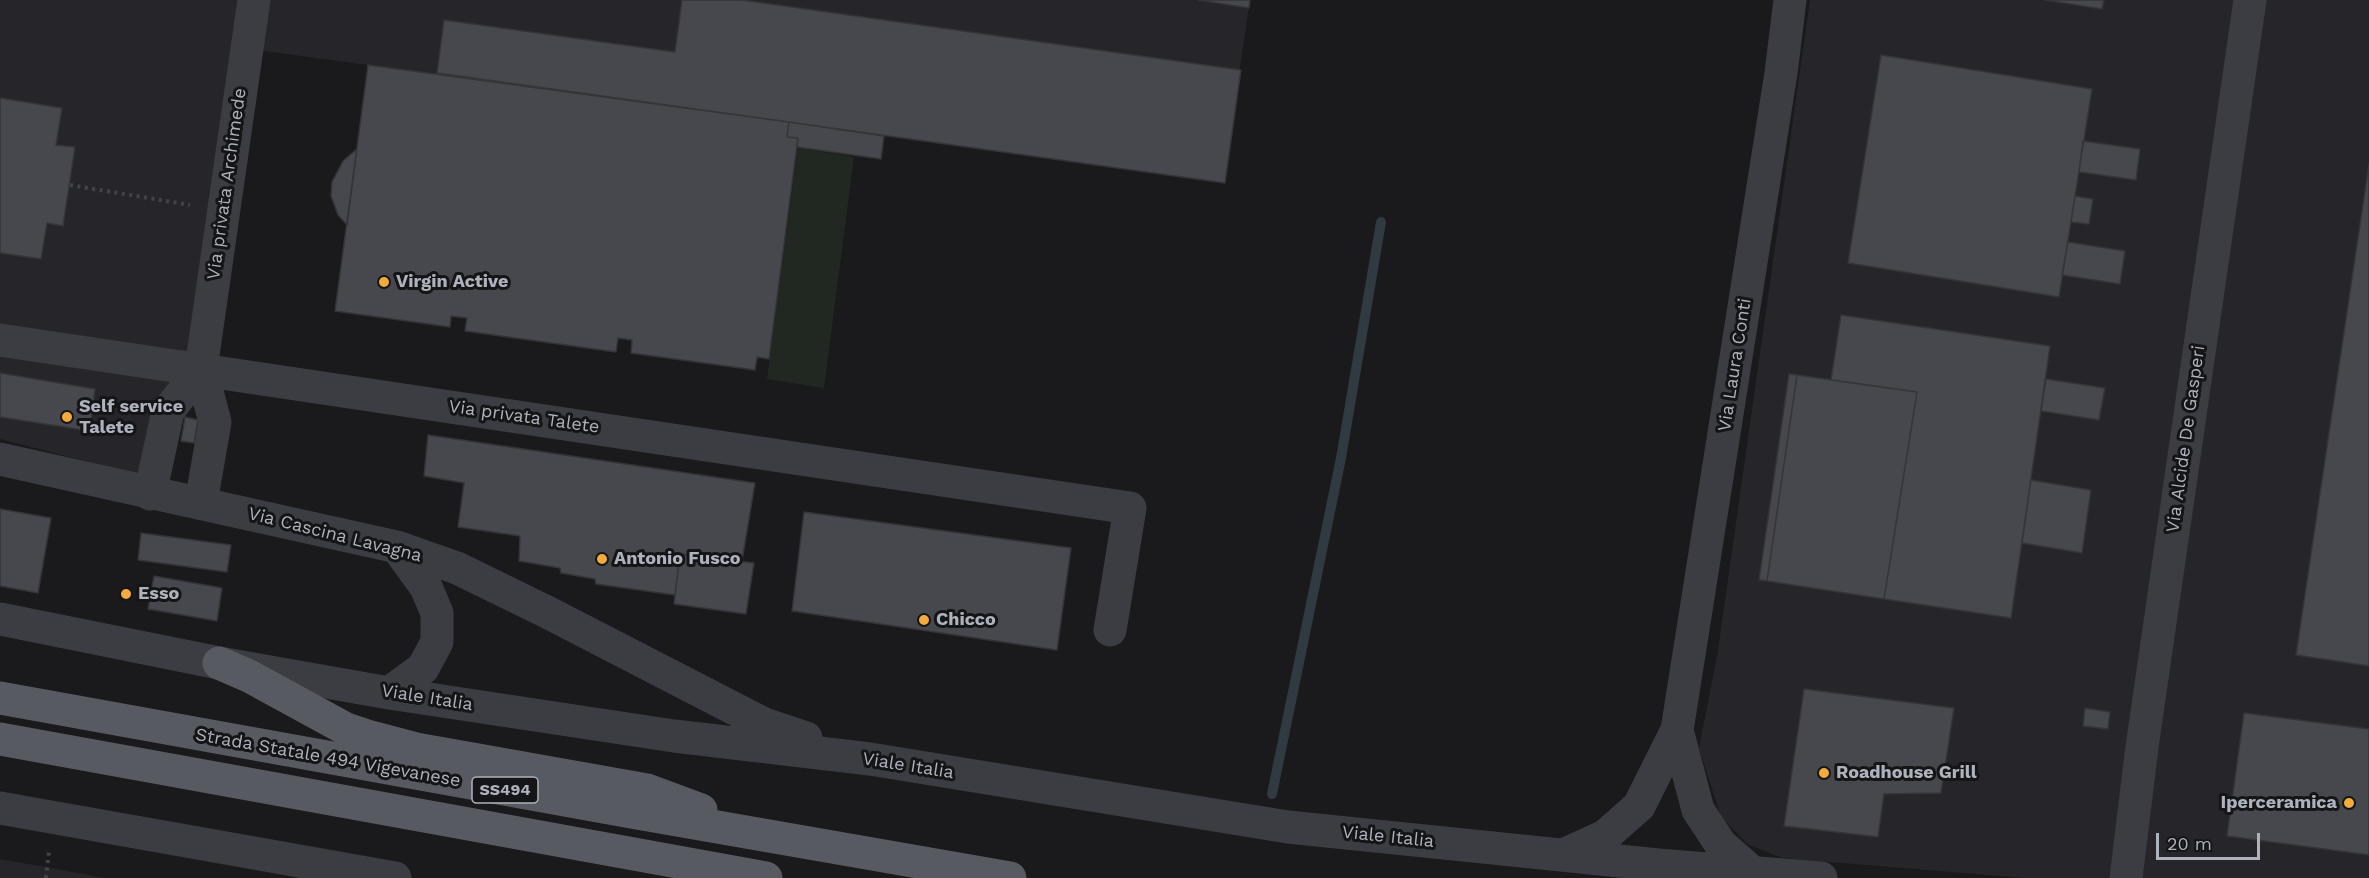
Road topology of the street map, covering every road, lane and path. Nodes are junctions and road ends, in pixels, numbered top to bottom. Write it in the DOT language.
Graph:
graph roads {
  1 [pos="254,0"];
  2 [pos="1790,0"];
  3 [pos="2250,0"];
  4 [pos="70,185"];
  5 [pos="224,210"];
  6 [pos="0,340"];
  7 [pos="201,369"];
  8 [pos="0,459"];
  9 [pos="150,494"];
  10 [pos="201,503"];
  11 [pos="397,547"];
  12 [pos="0,618"];
  13 [pos="1110,630"];
  14 [pos="219,663"];
  15 [pos="683,683"];
  16 [pos="389,693"];
  17 [pos="0,698"];
  18 [pos="1677,730"];
  19 [pos="674,736"];
  20 [pos="0,739"];
  21 [pos="870,759"];
  22 [pos="0,808"];
  23 [pos="764,835"];
  24 [pos="49,851"];
  25 [pos="1561,855"];
  26 [pos="1752,872"];
  27 [pos="46,878"];
  28 [pos="395,878"];
  29 [pos="766,878"];
  30 [pos="1010,878"];
  31 [pos="1821,878"];
  32 [pos="2126,878"];
  1 -- 5 [label="street, Via privata Archimede"];
  2 -- 18 [label="street, Via Laura Conti"];
  3 -- 32 [label="street, Via Alcide De Gasperi"];
  4 -- 5 [label="path"];
  5 -- 7 [label="street, Via privata Archimede"];
  6 -- 7 [label="street, Via privata Talete"];
  7 -- 9 [label="street"];
  7 -- 10 [label="street"];
  7 -- 13 [label="street, Via privata Talete"];
  8 -- 9 [label="street, Via Cascina Lavagna"];
  9 -- 10 [label="street, Via Cascina Lavagna"];
  10 -- 11 [label="street, Via Cascina Lavagna"];
  11 -- 15 [label="street, Via Cascina Lavagna"];
  11 -- 16 [label="street"];
  12 -- 14 [label="street, Viale Italia"];
  14 -- 16 [label="street, Viale Italia"];
  14 -- 23 [label="main road"];
  15 -- 19 [label="street"];
  15 -- 21 [label="street, Via Cascina Lavagna"];
  16 -- 19 [label="street, Viale Italia"];
  17 -- 23 [label="main road, Strada Statale 494 Vigevanese / SS494"];
  18 -- 25 [label="street, Via Laura Conti"];
  18 -- 26 [label="street, Via Laura Conti"];
  19 -- 21 [label="street, Viale Italia"];
  20 -- 29 [label="main road, SS494"];
  21 -- 25 [label="street, Viale Italia"];
  22 -- 28 [label="street"];
  23 -- 30 [label="main road, Strada Statale 494 Vigevanese / SS494"];
  24 -- 27 [label="path"];
  25 -- 26 [label="street, Viale Italia"];
  26 -- 31 [label="street, Viale Italia"];
}
